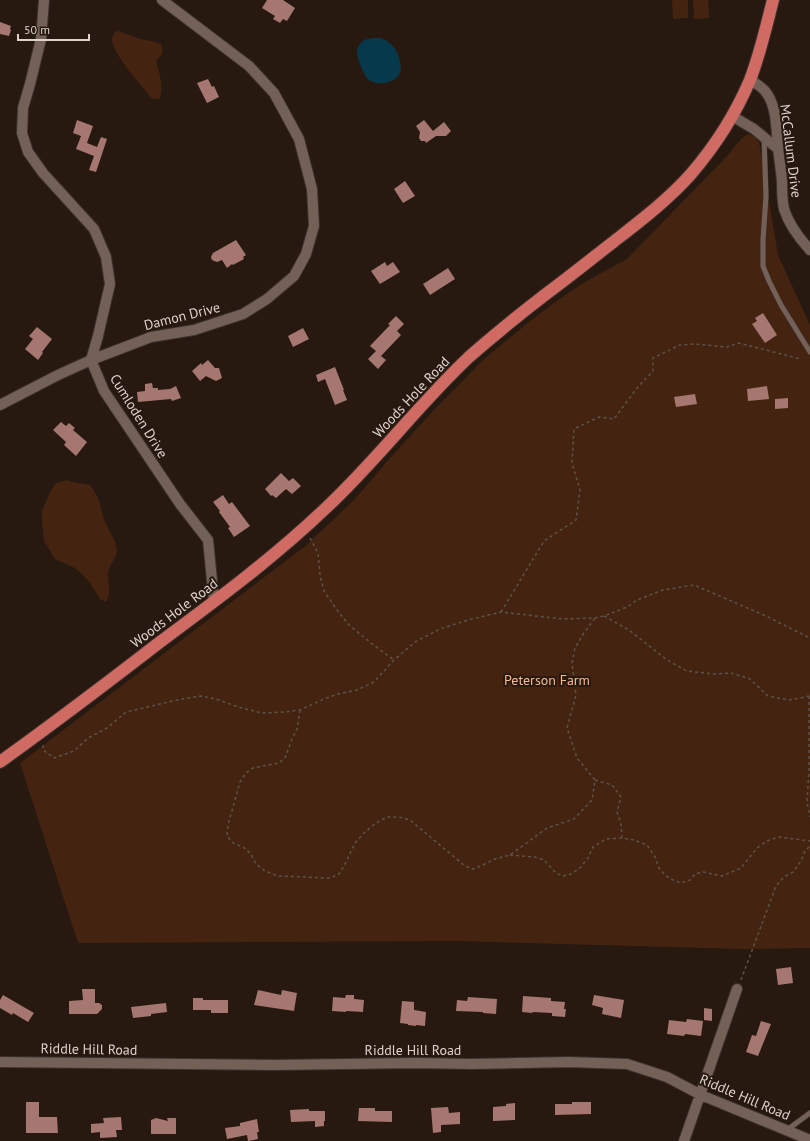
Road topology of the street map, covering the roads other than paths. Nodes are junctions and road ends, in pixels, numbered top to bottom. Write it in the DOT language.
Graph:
graph roads {
  1 [pos="44,0"];
  2 [pos="162,0"];
  3 [pos="773,0"];
  4 [pos="750,80"];
  5 [pos="732,116"];
  6 [pos="764,137"];
  7 [pos="778,149"];
  8 [pos="810,250"];
  9 [pos="810,352"];
  10 [pos="91,360"];
  11 [pos="0,405"];
  12 [pos="214,601"];
  13 [pos="0,762"];
  14 [pos="737,989"];
  15 [pos="0,1062"];
  16 [pos="701,1095"];
  17 [pos="810,1113"];
  18 [pos="787,1130"];
  19 [pos="810,1140"];
  20 [pos="684,1141"];
  1 -- 10 [label="street"];
  2 -- 10 [label="street, Damon Drive"];
  3 -- 4 [label="highway, Woods Hole Road"];
  4 -- 5 [label="highway, Woods Hole Road"];
  4 -- 7 [label="street, McCallum Drive"];
  5 -- 6 [label="street, McCallum Drive"];
  5 -- 12 [label="highway, Woods Hole Road"];
  6 -- 7 [label="street, McCallum Drive"];
  6 -- 9 [label="lane"];
  7 -- 8 [label="street, McCallum Drive"];
  10 -- 11 [label="street, Damon Drive"];
  10 -- 12 [label="street, Cumloden Drive"];
  12 -- 13 [label="highway, Woods Hole Road"];
  14 -- 16 [label="street"];
  15 -- 16 [label="street, Riddle Hill Road"];
  16 -- 18 [label="street, Riddle Hill Road"];
  16 -- 20 [label="street"];
  17 -- 18 [label="lane"];
  18 -- 19 [label="street, Riddle Hill Road"];
}
